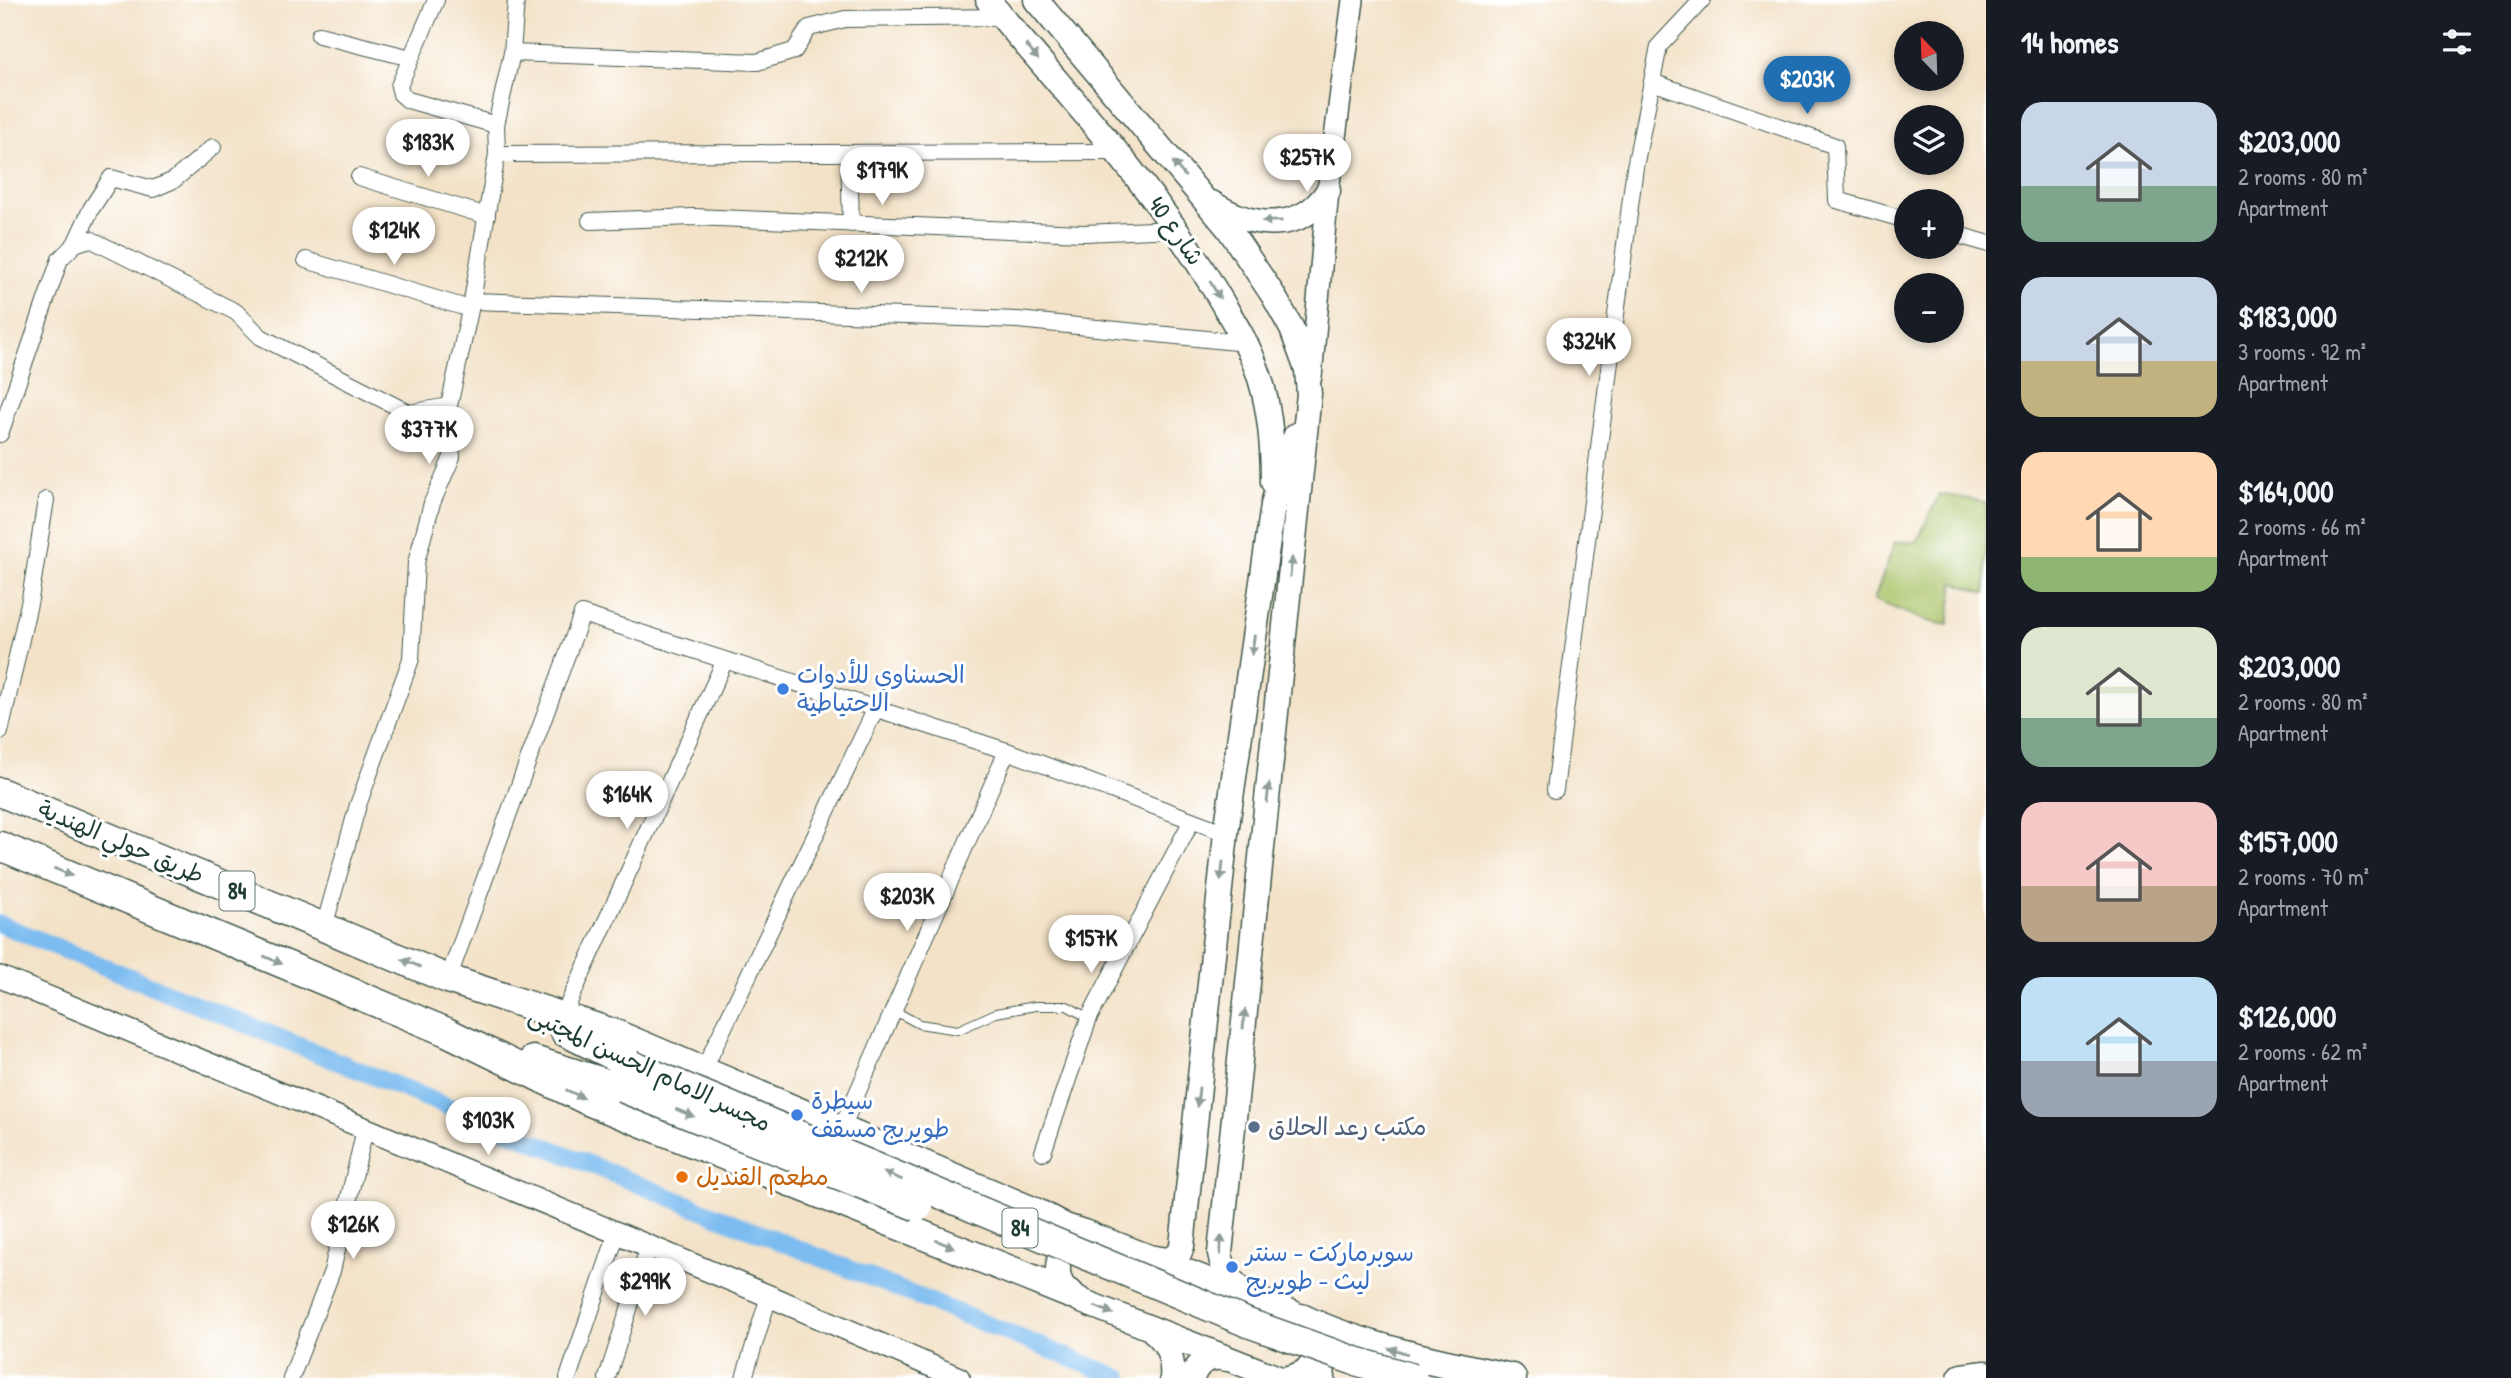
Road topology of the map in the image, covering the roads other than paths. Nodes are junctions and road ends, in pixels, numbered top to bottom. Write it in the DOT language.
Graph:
graph roads {
  1 [pos="436,0"];
  2 [pos="516,0"];
  3 [pos="1037,0"];
  4 [pos="1353,0"];
  5 [pos="1702,0"];
  6 [pos="995,9"];
  7 [pos="319,35"];
  8 [pos="512,53"];
  9 [pos="411,58"];
  10 [pos="1652,82"];
  11 [pos="496,125"];
  12 [pos="213,147"];
  13 [pos="1116,152"];
  14 [pos="849,153"];
  15 [pos="498,154"];
  16 [pos="359,177"];
  17 [pos="1328,191"];
  18 [pos="1203,197"];
  19 [pos="487,216"];
  20 [pos="1894,217"];
  21 [pos="590,221"];
  22 [pos="850,224"];
  23 [pos="1176,229"];
  24 [pos="1964,237"];
  25 [pos="1986,243"];
  26 [pos="75,244"];
  27 [pos="306,260"];
  28 [pos="471,305"];
  29 [pos="1245,343"];
  30 [pos="1309,394"];
  31 [pos="449,406"];
  32 [pos="0,434"];
  33 [pos="46,500"];
  34 [pos="1273,505"];
  35 [pos="724,660"];
  36 [pos="876,708"];
  37 [pos="0,732"];
  38 [pos="1007,751"];
  39 [pos="1555,790"];
  40 [pos="0,792"];
  41 [pos="1192,820"];
  42 [pos="1226,833"];
  43 [pos="0,846"];
  44 [pos="324,927"];
  45 [pos="0,977"];
  46 [pos="461,984"];
  47 [pos="893,1010"];
  48 [pos="562,1018"];
  49 [pos="1089,1018"];
  50 [pos="447,1032"];
  51 [pos="703,1071"];
  52 [pos="627,1077"];
  53 [pos="365,1129"];
  54 [pos="841,1130"];
  55 [pos="1043,1152"];
  56 [pos="1037,1213"];
  57 [pos="617,1233"];
  58 [pos="1090,1236"];
  59 [pos="649,1247"];
  60 [pos="1149,1257"];
  61 [pos="1017,1273"];
  62 [pos="1070,1294"];
  63 [pos="769,1296"];
  64 [pos="1255,1298"];
  65 [pos="1301,1318"];
  66 [pos="1148,1327"];
  67 [pos="1356,1338"];
  68 [pos="1228,1359"];
  69 [pos="1183,1375"];
  70 [pos="1986,1375"];
  71 [pos="291,1378"];
  72 [pos="568,1378"];
  73 [pos="607,1378"];
  74 [pos="744,1378"];
  75 [pos="959,1378"];
  76 [pos="1278,1378"];
  77 [pos="1288,1378"];
  78 [pos="1321,1378"];
  79 [pos="1351,1378"];
  80 [pos="1413,1378"];
  81 [pos="1512,1378"];
  82 [pos="1962,1378"];
  1 -- 9 [label="street"];
  2 -- 8 [label="street"];
  18 -- 3 [label="main road, شارع 40, one-way"];
  4 -- 17 [label="main road"];
  5 -- 10 [label="street"];
  6 -- 8 [label="street"];
  6 -- 13 [label="main road, شارع 40, one-way"];
  7 -- 9 [label="street"];
  8 -- 11 [label="street"];
  9 -- 11 [label="street"];
  10 -- 20 [label="street"];
  10 -- 39 [label="street"];
  11 -- 15 [label="street"];
  12 -- 26 [label="street"];
  13 -- 14 [label="street"];
  13 -- 23 [label="main road, شارع 40"];
  14 -- 15 [label="street"];
  14 -- 22 [label="street"];
  15 -- 19 [label="street"];
  16 -- 19 [label="street"];
  17 -- 18 [label="main road, one-way"];
  17 -- 30 [label="main road"];
  18 -- 30 [label="main road, شارع 40"];
  19 -- 28 [label="street"];
  21 -- 22 [label="street"];
  22 -- 23 [label="street"];
  23 -- 29 [label="main road, شارع 40, one-way"];
  24 -- 25 [label="street"];
  26 -- 31 [label="street"];
  26 -- 32 [label="street"];
  27 -- 28 [label="street"];
  28 -- 29 [label="street"];
  28 -- 31 [label="street"];
  29 -- 34 [label="main road, شارع 40"];
  30 -- 34 [label="main road"];
  64 -- 30 [label="main road, one-way"];
  31 -- 44 [label="street"];
  33 -- 37 [label="street"];
  34 -- 42 [label="main road, one-way"];
  35 -- 36 [label="street"];
  35 -- 46 [label="street"];
  35 -- 48 [label="street"];
  36 -- 38 [label="street"];
  36 -- 51 [label="street"];
  38 -- 41 [label="street"];
  38 -- 47 [label="street"];
  40 -- 44 [label="highway, طريق حولي الهندية / 84"];
  41 -- 42 [label="street"];
  41 -- 49 [label="street"];
  42 -- 60 [label="main road, one-way"];
  43 -- 50 [label="highway, طريق حولي الهندية / 84, one-way"];
  46 -- 44 [label="highway, طريق حولي الهندية / 84, one-way"];
  45 -- 53 [label="main road"];
  46 -- 48 [label="highway"];
  46 -- 52 [label="highway, مجسر الامام الحسن المجتبى / 84"];
  47 -- 49 [label="lane"];
  47 -- 54 [label="street"];
  48 -- 51 [label="highway"];
  49 -- 55 [label="street"];
  50 -- 52 [label="highway, مجسر الامام الحسن المجتبى / 84"];
  50 -- 61 [label="highway, one-way"];
  51 -- 54 [label="highway"];
  52 -- 79 [label="highway, مجسر الامام الحسن المجتبى / 84, one-way, bridge"];
  80 -- 52 [label="highway, مجسر الامام الحسن المجتبى / 84, one-way, bridge"];
  53 -- 57 [label="main road"];
  53 -- 71 [label="street"];
  54 -- 56 [label="highway"];
  56 -- 58 [label="highway"];
  56 -- 61 [label="highway"];
  57 -- 59 [label="main road"];
  57 -- 72 [label="street"];
  58 -- 60 [label="main road"];
  58 -- 62 [label="main road"];
  59 -- 63 [label="main road"];
  59 -- 73 [label="street"];
  60 -- 64 [label="main road"];
  61 -- 62 [label="highway"];
  62 -- 66 [label="main road, one-way"];
  63 -- 74 [label="street"];
  63 -- 75 [label="main road"];
  64 -- 65 [label="main road"];
  65 -- 67 [label="highway"];
  65 -- 77 [label="main road"];
  66 -- 68 [label="main road"];
  66 -- 69 [label="main road"];
  67 -- 78 [label="highway"];
  81 -- 67 [label="highway, one-way"];
  68 -- 69 [label="main road"];
  68 -- 76 [label="main road"];
  70 -- 82 [label="highway"];
}
